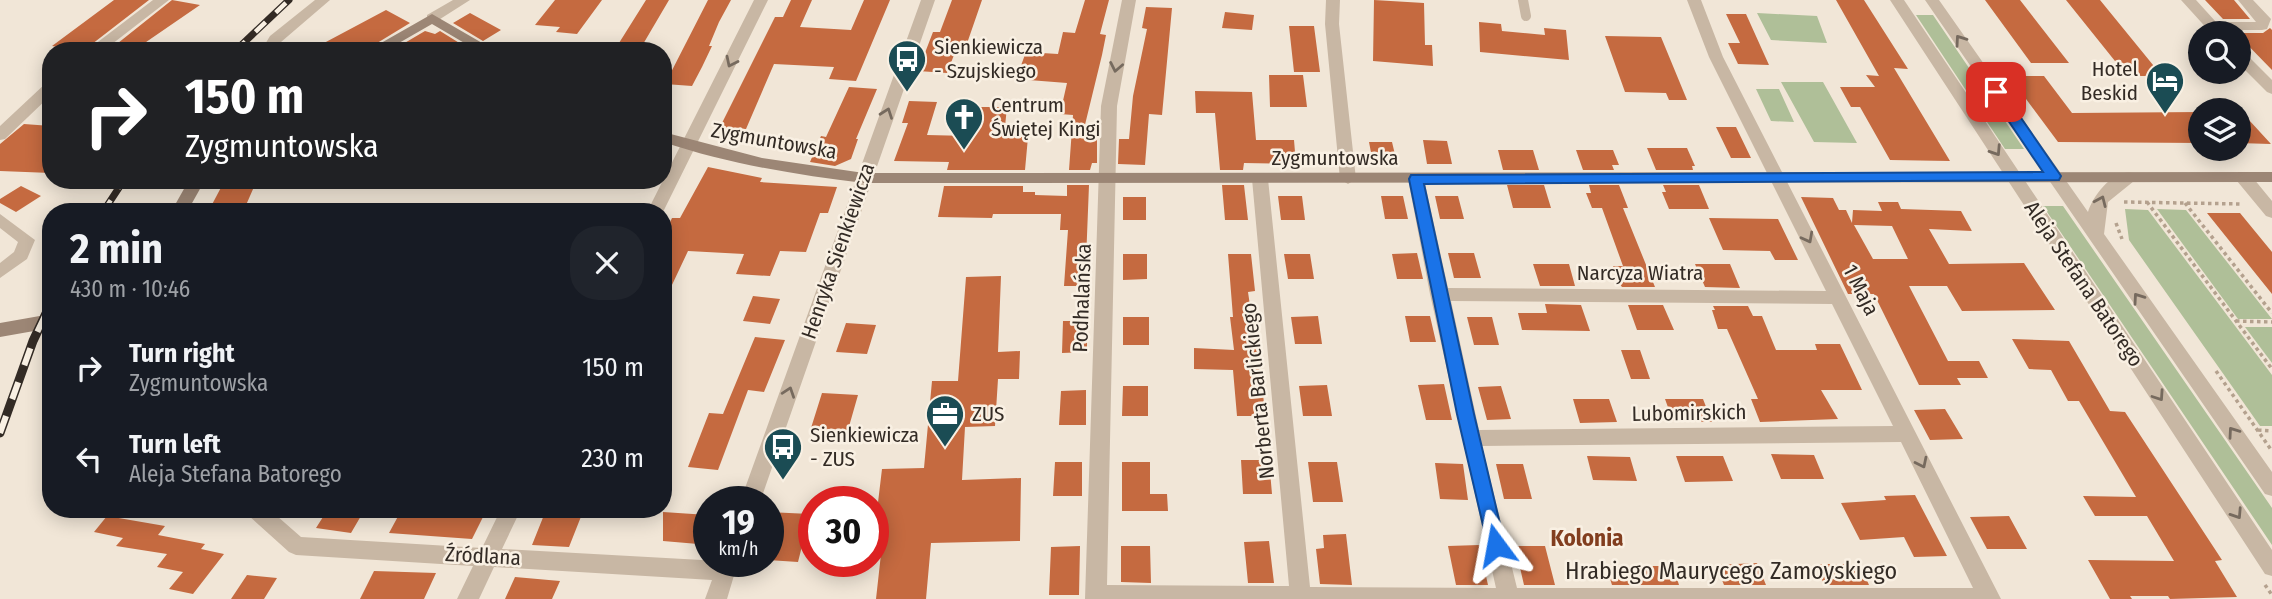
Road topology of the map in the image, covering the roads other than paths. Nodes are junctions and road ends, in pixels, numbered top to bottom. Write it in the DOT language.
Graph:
graph roads {
  1 [pos="162,0"];
  2 [pos="323,0"];
  3 [pos="463,0"];
  4 [pos="761,0"];
  5 [pos="929,0"];
  6 [pos="1129,0"];
  7 [pos="1333,0"];
  8 [pos="1523,0"];
  9 [pos="1694,0"];
  10 [pos="1897,0"];
  11 [pos="1932,0"];
  12 [pos="2188,0"];
  13 [pos="2245,0"];
  14 [pos="1526,16"];
  15 [pos="432,18"];
  16 [pos="2208,21"];
  17 [pos="2251,27"];
  18 [pos="105,42"];
  19 [pos="273,42"];
  20 [pos="390,42"];
  21 [pos="473,42"];
  22 [pos="2251,67"];
  23 [pos="2272,89"];
  24 [pos="42,95"];
  25 [pos="0,135"];
  26 [pos="672,140"];
  27 [pos="690,146"];
  28 [pos="2012,176"];
  29 [pos="2054,176"];
  30 [pos="864,177"];
  31 [pos="2128,177"];
  32 [pos="2243,177"];
  33 [pos="2272,177"];
  34 [pos="1108,178"];
  35 [pos="1776,178"];
  36 [pos="1260,179"];
  37 [pos="1348,179"];
  38 [pos="1416,179"];
  39 [pos="672,181"];
  40 [pos="2269,208"];
  41 [pos="0,220"];
  42 [pos="2096,239"];
  43 [pos="0,272"];
  44 [pos="1439,294"];
  45 [pos="1839,298"];
  46 [pos="42,323"];
  47 [pos="0,330"];
  48 [pos="1908,434"];
  49 [pos="1471,438"];
  50 [pos="756,486"];
  51 [pos="2272,488"];
  52 [pos="266,518"];
  53 [pos="507,518"];
  54 [pos="488,556"];
  55 [pos="693,565"];
  56 [pos="2272,567"];
  57 [pos="724,577"];
  58 [pos="1096,596"];
  59 [pos="1300,598"];
  60 [pos="1989,598"];
  61 [pos="468,599"];
  62 [pos="716,599"];
  63 [pos="1509,599"];
  1 -- 18 [label="street"];
  2 -- 19 [label="street"];
  3 -- 15 [label="street"];
  4 -- 27 [label="street, one-way"];
  30 -- 5 [label="street, Henryka Sienkiewicza, one-way"];
  6 -- 34 [label="street, Podhalańska, one-way"];
  7 -- 37 [label="street"];
  8 -- 14 [label="lane"];
  9 -- 35 [label="street, 1 Maja"];
  10 -- 28 [label="street, Aleja Stefana Batorego, one-way"];
  29 -- 11 [label="street, Aleja Stefana Batorego, one-way"];
  12 -- 16 [label="street"];
  13 -- 17 [label="street"];
  15 -- 20 [label="main road"];
  15 -- 21 [label="main road"];
  22 -- 23 [label="street"];
  24 -- 25 [label="street"];
  26 -- 27 [label="main road, Zygmuntowska"];
  27 -- 30 [label="main road, Zygmuntowska"];
  27 -- 39 [label="street"];
  28 -- 29 [label="main road, Zygmuntowska"];
  28 -- 35 [label="main road, Zygmuntowska"];
  28 -- 56 [label="street, Aleja Stefana Batorego, one-way"];
  29 -- 31 [label="main road, Zygmuntowska"];
  29 -- 42 [label="street, Aleja Stefana Batorego"];
  30 -- 34 [label="main road, Zygmuntowska"];
  50 -- 30 [label="street, Henryka Sienkiewicza, one-way"];
  31 -- 32 [label="main road, Zygmuntowska"];
  42 -- 31 [label="street, one-way"];
  32 -- 33 [label="main road, Zygmuntowska"];
  32 -- 40 [label="street"];
  34 -- 36 [label="main road, Zygmuntowska"];
  34 -- 58 [label="street, Podhalańska"];
  35 -- 38 [label="main road, Zygmuntowska"];
  35 -- 45 [label="street, 1 Maja, one-way"];
  36 -- 37 [label="main road, Zygmuntowska"];
  36 -- 59 [label="street, Norberta Barlickiego"];
  37 -- 38 [label="main road, Zygmuntowska"];
  38 -- 44 [label="street"];
  41 -- 43 [label="street"];
  51 -- 42 [label="street, Aleja Stefana Batorego, one-way"];
  44 -- 45 [label="street, Narcyza Wiatra"];
  44 -- 49 [label="street"];
  45 -- 48 [label="street, 1 Maja"];
  46 -- 47 [label="main road"];
  48 -- 49 [label="street, Lubomirskich"];
  48 -- 60 [label="street, 1 Maja, one-way"];
  49 -- 63 [label="street"];
  52 -- 54 [label="street, Źródlana"];
  53 -- 54 [label="street"];
  54 -- 55 [label="street, Źródlana"];
  54 -- 61 [label="street"];
  57 -- 62 [label="street"];
  58 -- 59 [label="street, Hrabiego Maurycego Zamoyskiego"];
  59 -- 63 [label="street, Hrabiego Maurycego Zamoyskiego"];
  60 -- 63 [label="street, Hrabiego Maurycego Zamoyskiego"];
}
